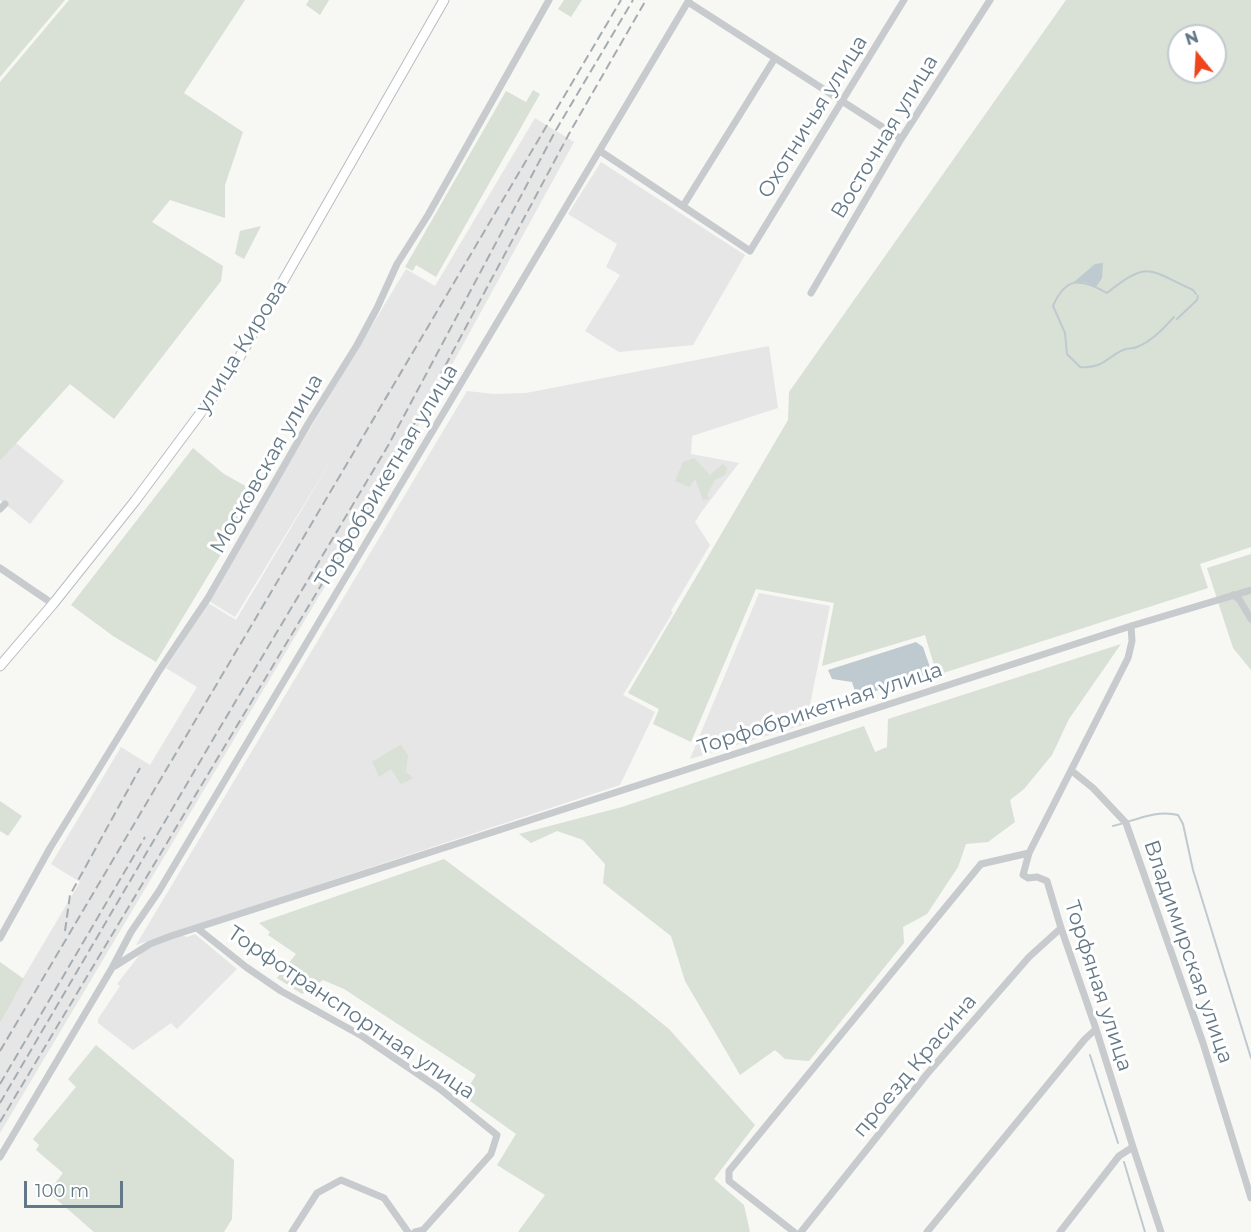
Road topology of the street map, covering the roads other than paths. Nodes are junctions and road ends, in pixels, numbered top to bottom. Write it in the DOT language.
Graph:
graph roads {
  1 [pos="444,0"];
  2 [pos="549,0"];
  3 [pos="904,0"];
  4 [pos="990,0"];
  5 [pos="689,1"];
  6 [pos="775,58"];
  7 [pos="841,101"];
  8 [pos="901,139"];
  9 [pos="600,151"];
  10 [pos="683,206"];
  11 [pos="811,293"];
  12 [pos="0,568"];
  13 [pos="1251,590"];
  14 [pos="1233,595"];
  15 [pos="53,604"];
  16 [pos="1251,619"];
  17 [pos="1131,626"];
  18 [pos="0,666"];
  19 [pos="1072,771"];
  20 [pos="1029,853"];
  21 [pos="197,928"];
  22 [pos="1061,928"];
  23 [pos="0,938"];
  24 [pos="112,968"];
  25 [pos="1096,1029"];
  26 [pos="1133,1147"];
  27 [pos="0,1157"];
  28 [pos="1251,1198"];
  29 [pos="292,1232"];
  30 [pos="408,1232"];
  31 [pos="415,1232"];
  32 [pos="794,1232"];
  33 [pos="801,1232"];
  34 [pos="927,1232"];
  35 [pos="1060,1232"];
  36 [pos="1161,1232"];
  1 -- 15 [label="street, улица Кирова"];
  2 -- 23 [label="street, Московская улица"];
  3 -- 7 [label="street, Охотничья улица"];
  4 -- 8 [label="street, Восточная улица"];
  5 -- 6 [label="street"];
  5 -- 9 [label="street, Торфобрикетная улица"];
  6 -- 7 [label="street"];
  6 -- 10 [label="street"];
  7 -- 8 [label="street"];
  7 -- 10 [label="street, Охотничья улица"];
  8 -- 11 [label="street, Восточная улица"];
  9 -- 10 [label="street"];
  9 -- 24 [label="street, Торфобрикетная улица"];
  12 -- 15 [label="street"];
  13 -- 14 [label="street, Торфобрикетная улица"];
  14 -- 16 [label="street"];
  14 -- 17 [label="street, Торфобрикетная улица"];
  15 -- 18 [label="street, улица Кирова"];
  17 -- 19 [label="street"];
  17 -- 21 [label="street, Торфобрикетная улица"];
  19 -- 20 [label="street"];
  19 -- 28 [label="street, Владимирская улица"];
  20 -- 22 [label="street, Торфяная улица"];
  20 -- 32 [label="street"];
  21 -- 24 [label="street, Торфобрикетная улица"];
  21 -- 31 [label="street, Торфотранспортная улица"];
  22 -- 25 [label="street, Торфяная улица"];
  22 -- 33 [label="street, проезд Красина"];
  24 -- 27 [label="street, Торфобрикетная улица"];
  25 -- 26 [label="street, Торфяная улица"];
  25 -- 34 [label="street"];
  26 -- 35 [label="street"];
  26 -- 36 [label="street, Торфяная улица"];
  29 -- 30 [label="street"];
}
